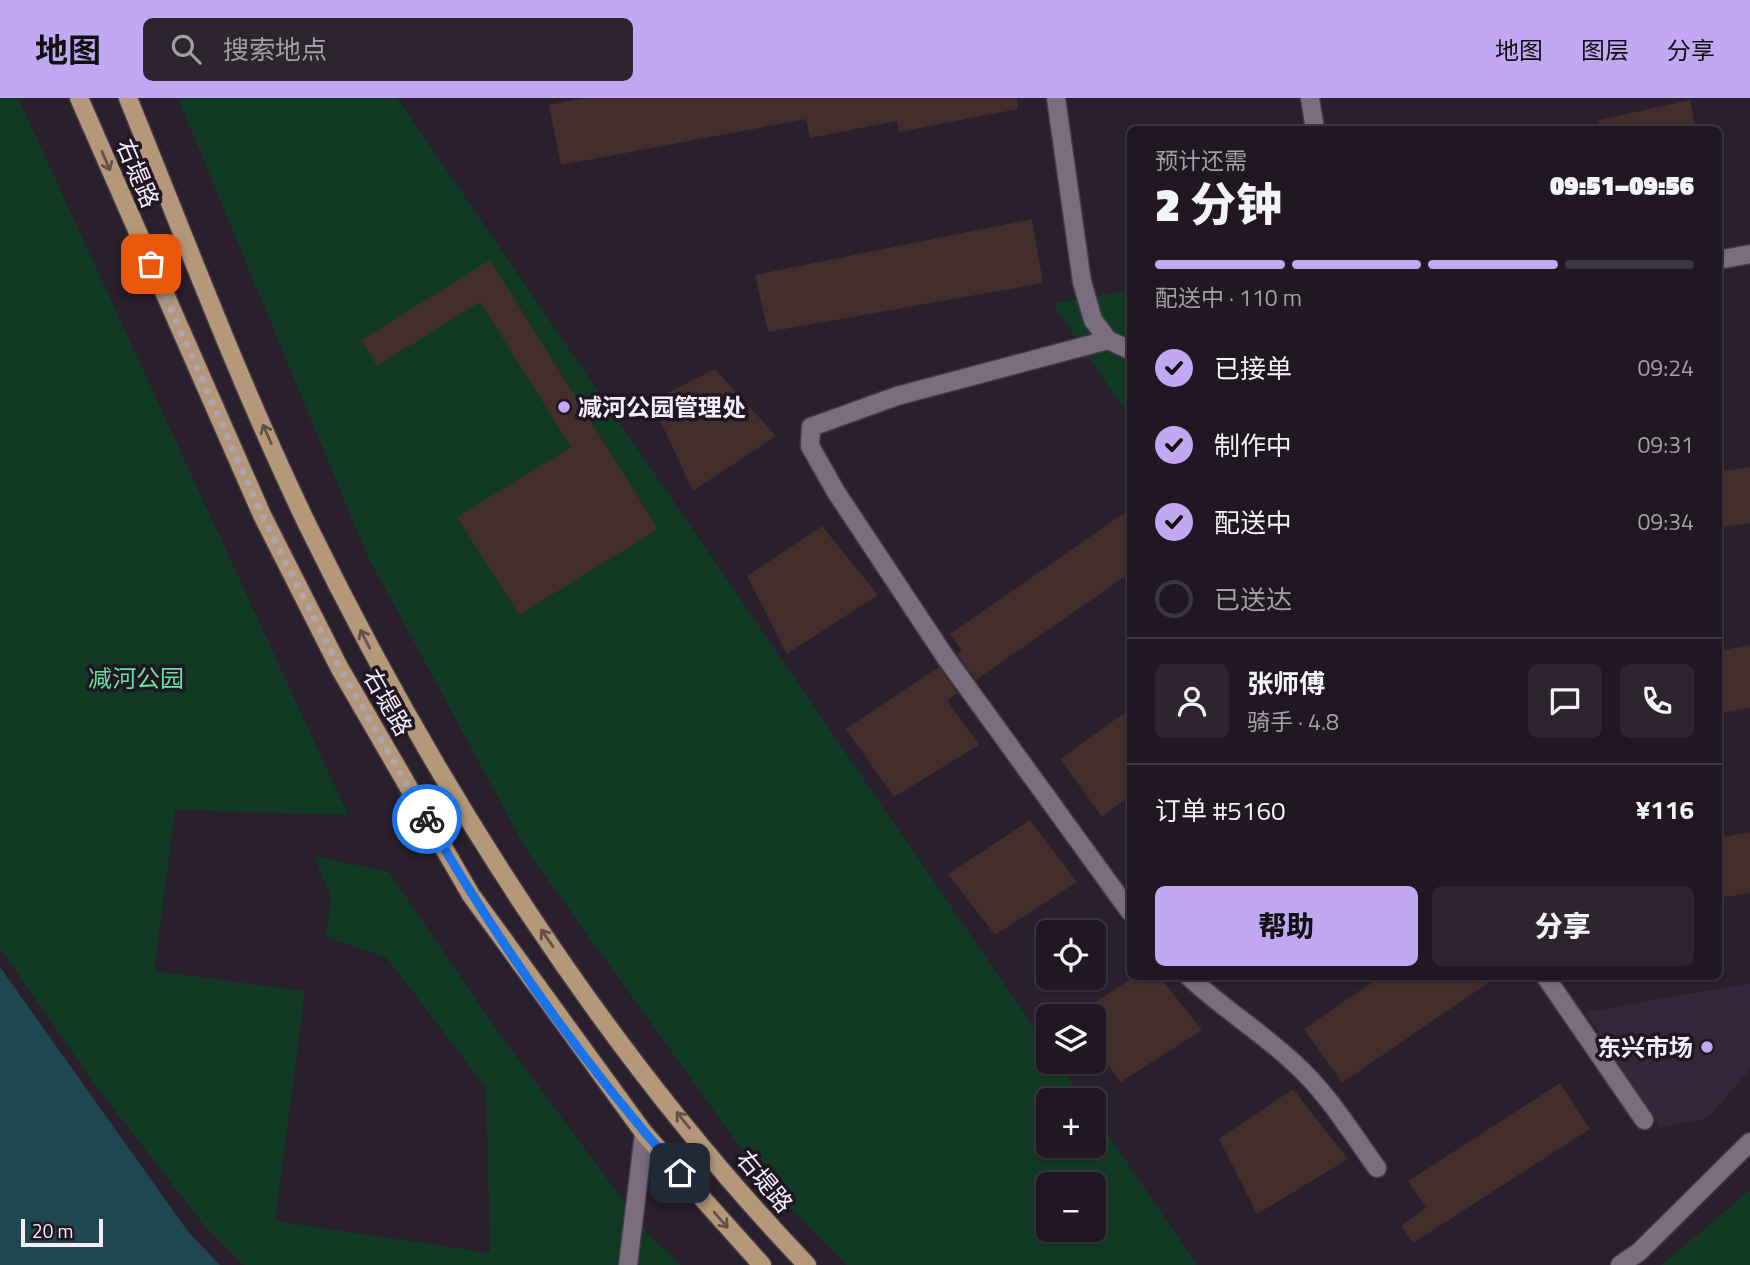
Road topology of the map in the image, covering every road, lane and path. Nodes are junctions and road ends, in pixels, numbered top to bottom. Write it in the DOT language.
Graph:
graph roads {
  1 [pos="79,98"];
  2 [pos="128,98"];
  3 [pos="1056,98"];
  4 [pos="1310,98"];
  5 [pos="1314,126"];
  6 [pos="1750,254"];
  7 [pos="1722,259"];
  8 [pos="1108,340"];
  9 [pos="1127,349"];
  10 [pos="1127,908"];
  11 [pos="1192,980"];
  12 [pos="1548,980"];
  13 [pos="1644,1120"];
  14 [pos="644,1133"];
  15 [pos="1750,1142"];
  16 [pos="1377,1168"];
  17 [pos="628,1265"];
  18 [pos="762,1265"];
  19 [pos="807,1265"];
  20 [pos="1620,1265"];
  1 -- 14 [label="main road, 右堤路, one-way"];
  19 -- 2 [label="main road, 右堤路, one-way"];
  3 -- 8 [label="street"];
  4 -- 5 [label="street"];
  6 -- 7 [label="street"];
  8 -- 9 [label="street"];
  8 -- 10 [label="street"];
  11 -- 16 [label="street"];
  12 -- 13 [label="street"];
  14 -- 17 [label="street"];
  14 -- 18 [label="main road, 右堤路, one-way"];
  15 -- 20 [label="street"];
}
